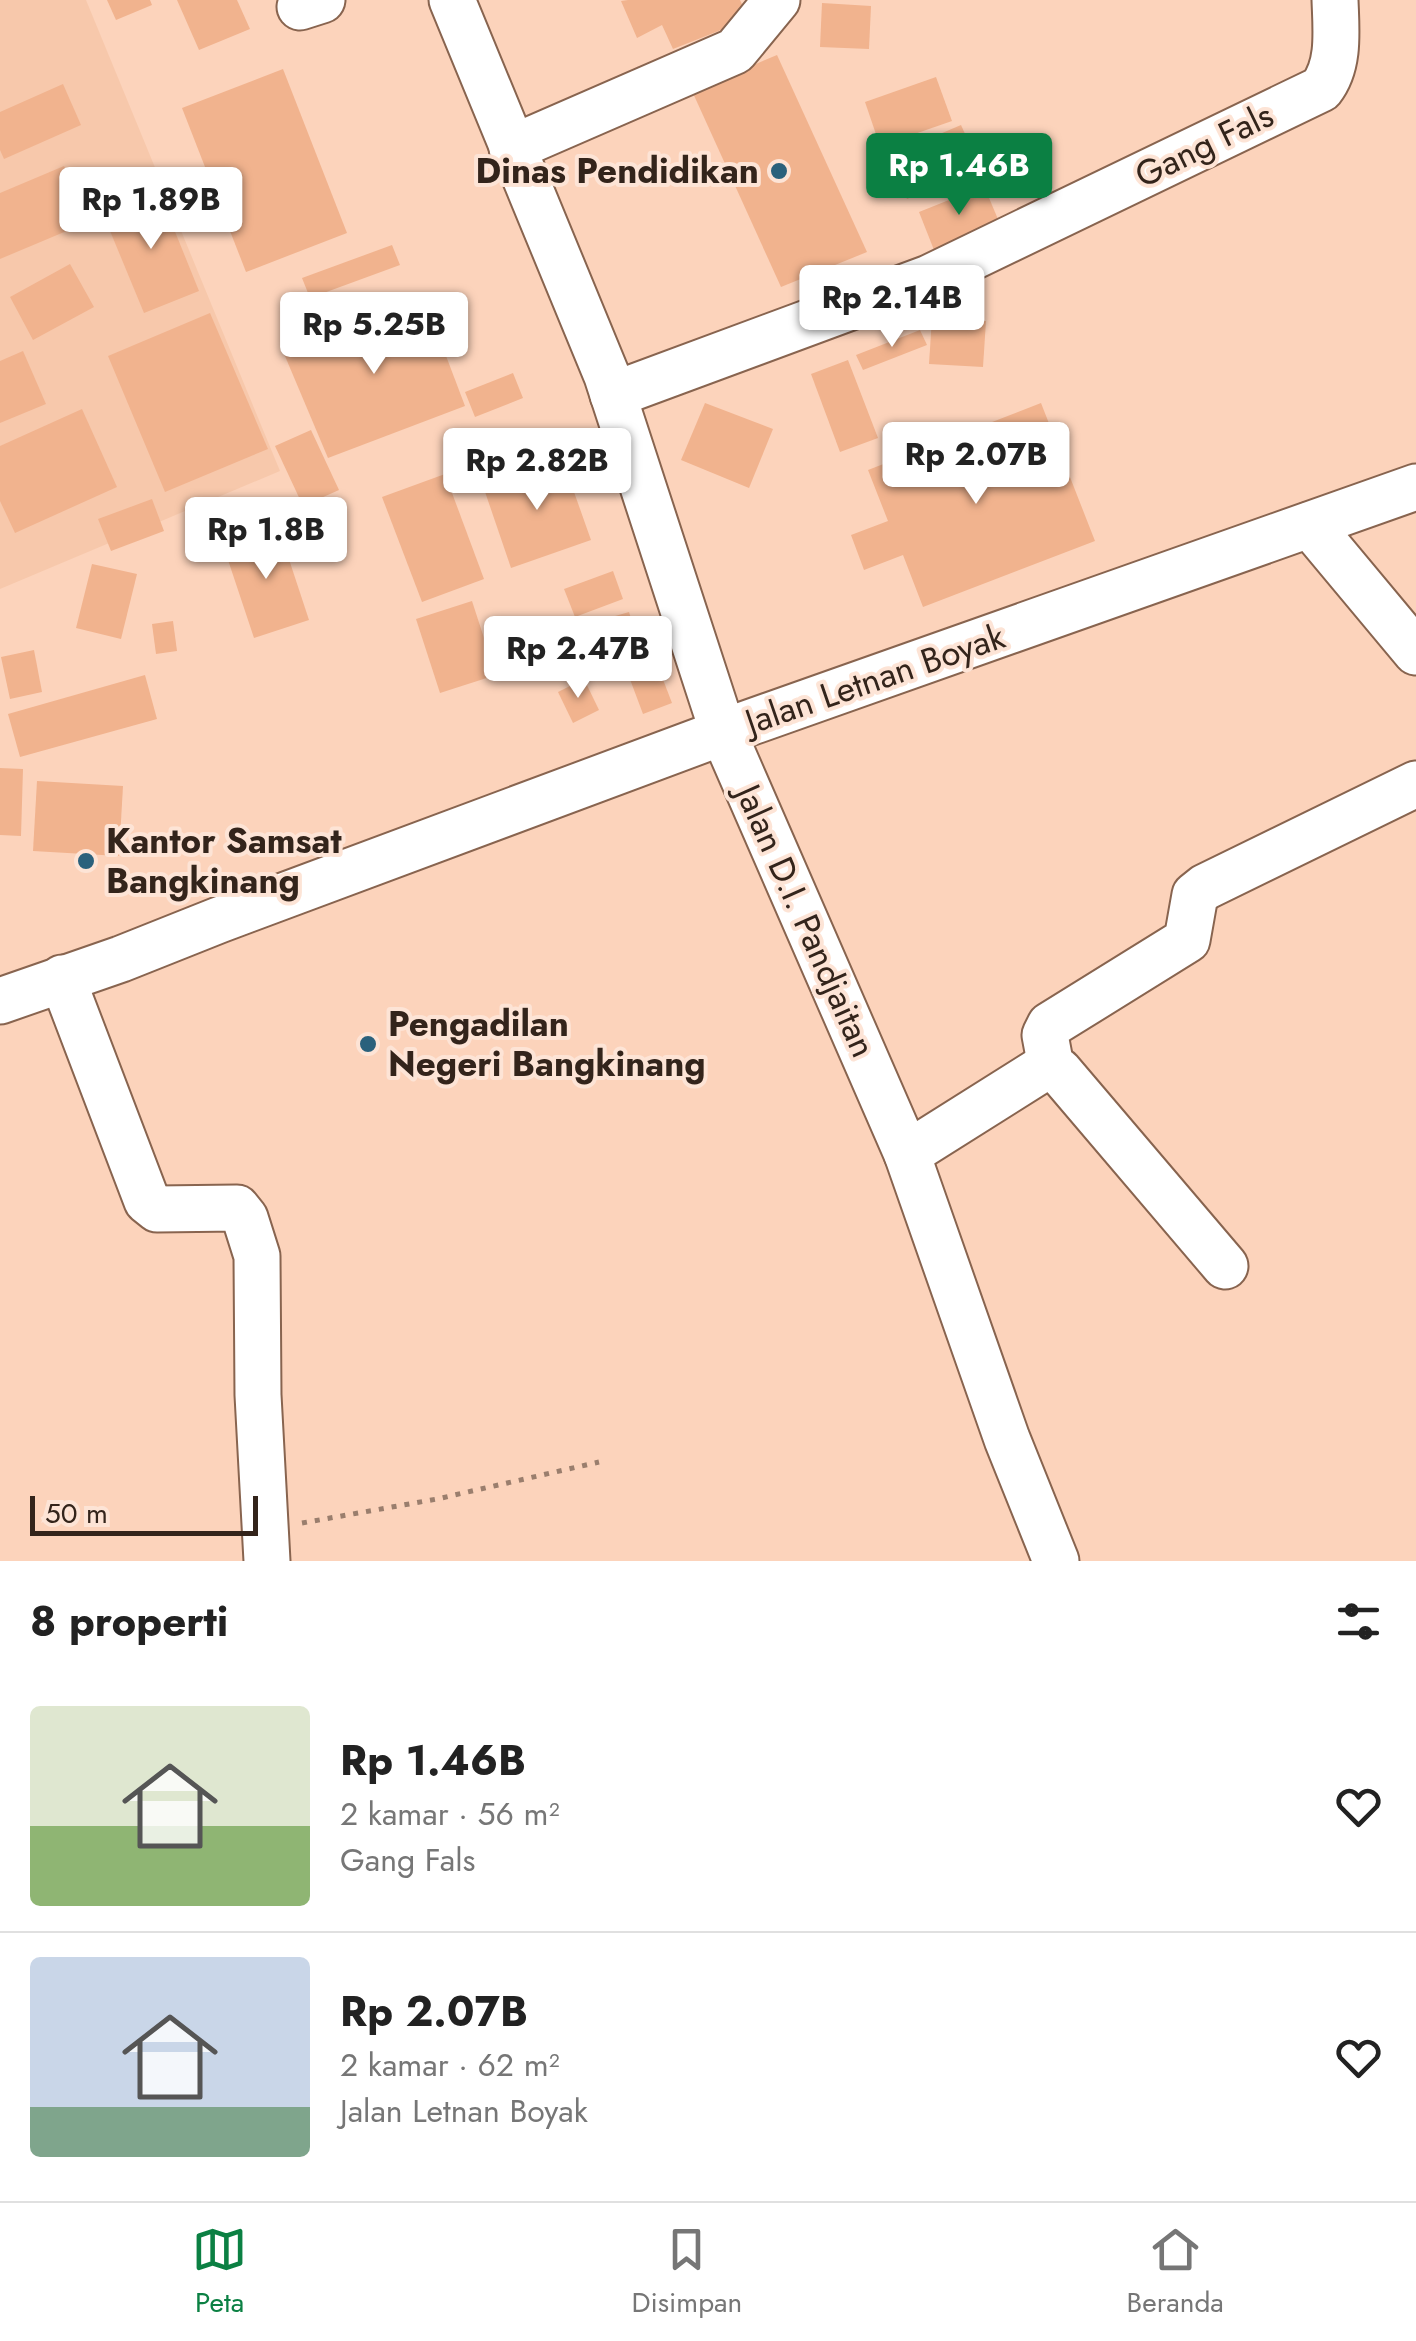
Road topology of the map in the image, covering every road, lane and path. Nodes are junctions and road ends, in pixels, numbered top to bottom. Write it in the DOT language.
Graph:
graph roads {
  1 [pos="452,0"];
  2 [pos="777,0"];
  3 [pos="1335,0"];
  4 [pos="512,148"];
  5 [pos="613,395"];
  6 [pos="1416,487"];
  7 [pos="1310,525"];
  8 [pos="1416,652"];
  9 [pos="723,732"];
  10 [pos="1416,784"];
  11 [pos="62,978"];
  12 [pos="0,1002"];
  13 [pos="1051,1068"];
  14 [pos="907,1154"];
  15 [pos="1225,1266"];
  16 [pos="599,1462"];
  17 [pos="266,1545"];
  18 [pos="1056,1561"];
  1 -- 4 [label="street, Jalan D.I. Pandjaitan"];
  2 -- 4 [label="street"];
  3 -- 5 [label="street, Gang Fals"];
  4 -- 5 [label="street, Jalan D.I. Pandjaitan"];
  5 -- 9 [label="street, Jalan D.I. Pandjaitan"];
  6 -- 7 [label="street, Jalan Letnan Boyak"];
  7 -- 8 [label="street"];
  7 -- 9 [label="street, Jalan Letnan Boyak"];
  9 -- 11 [label="street, Jalan Letnan Boyak"];
  9 -- 14 [label="street, Jalan D.I. Pandjaitan"];
  10 -- 13 [label="street"];
  11 -- 12 [label="street, Jalan Letnan Boyak"];
  11 -- 17 [label="street"];
  13 -- 14 [label="street"];
  13 -- 15 [label="street"];
  14 -- 18 [label="street, Jalan D.I. Pandjaitan"];
  16 -- 17 [label="path"];
}
